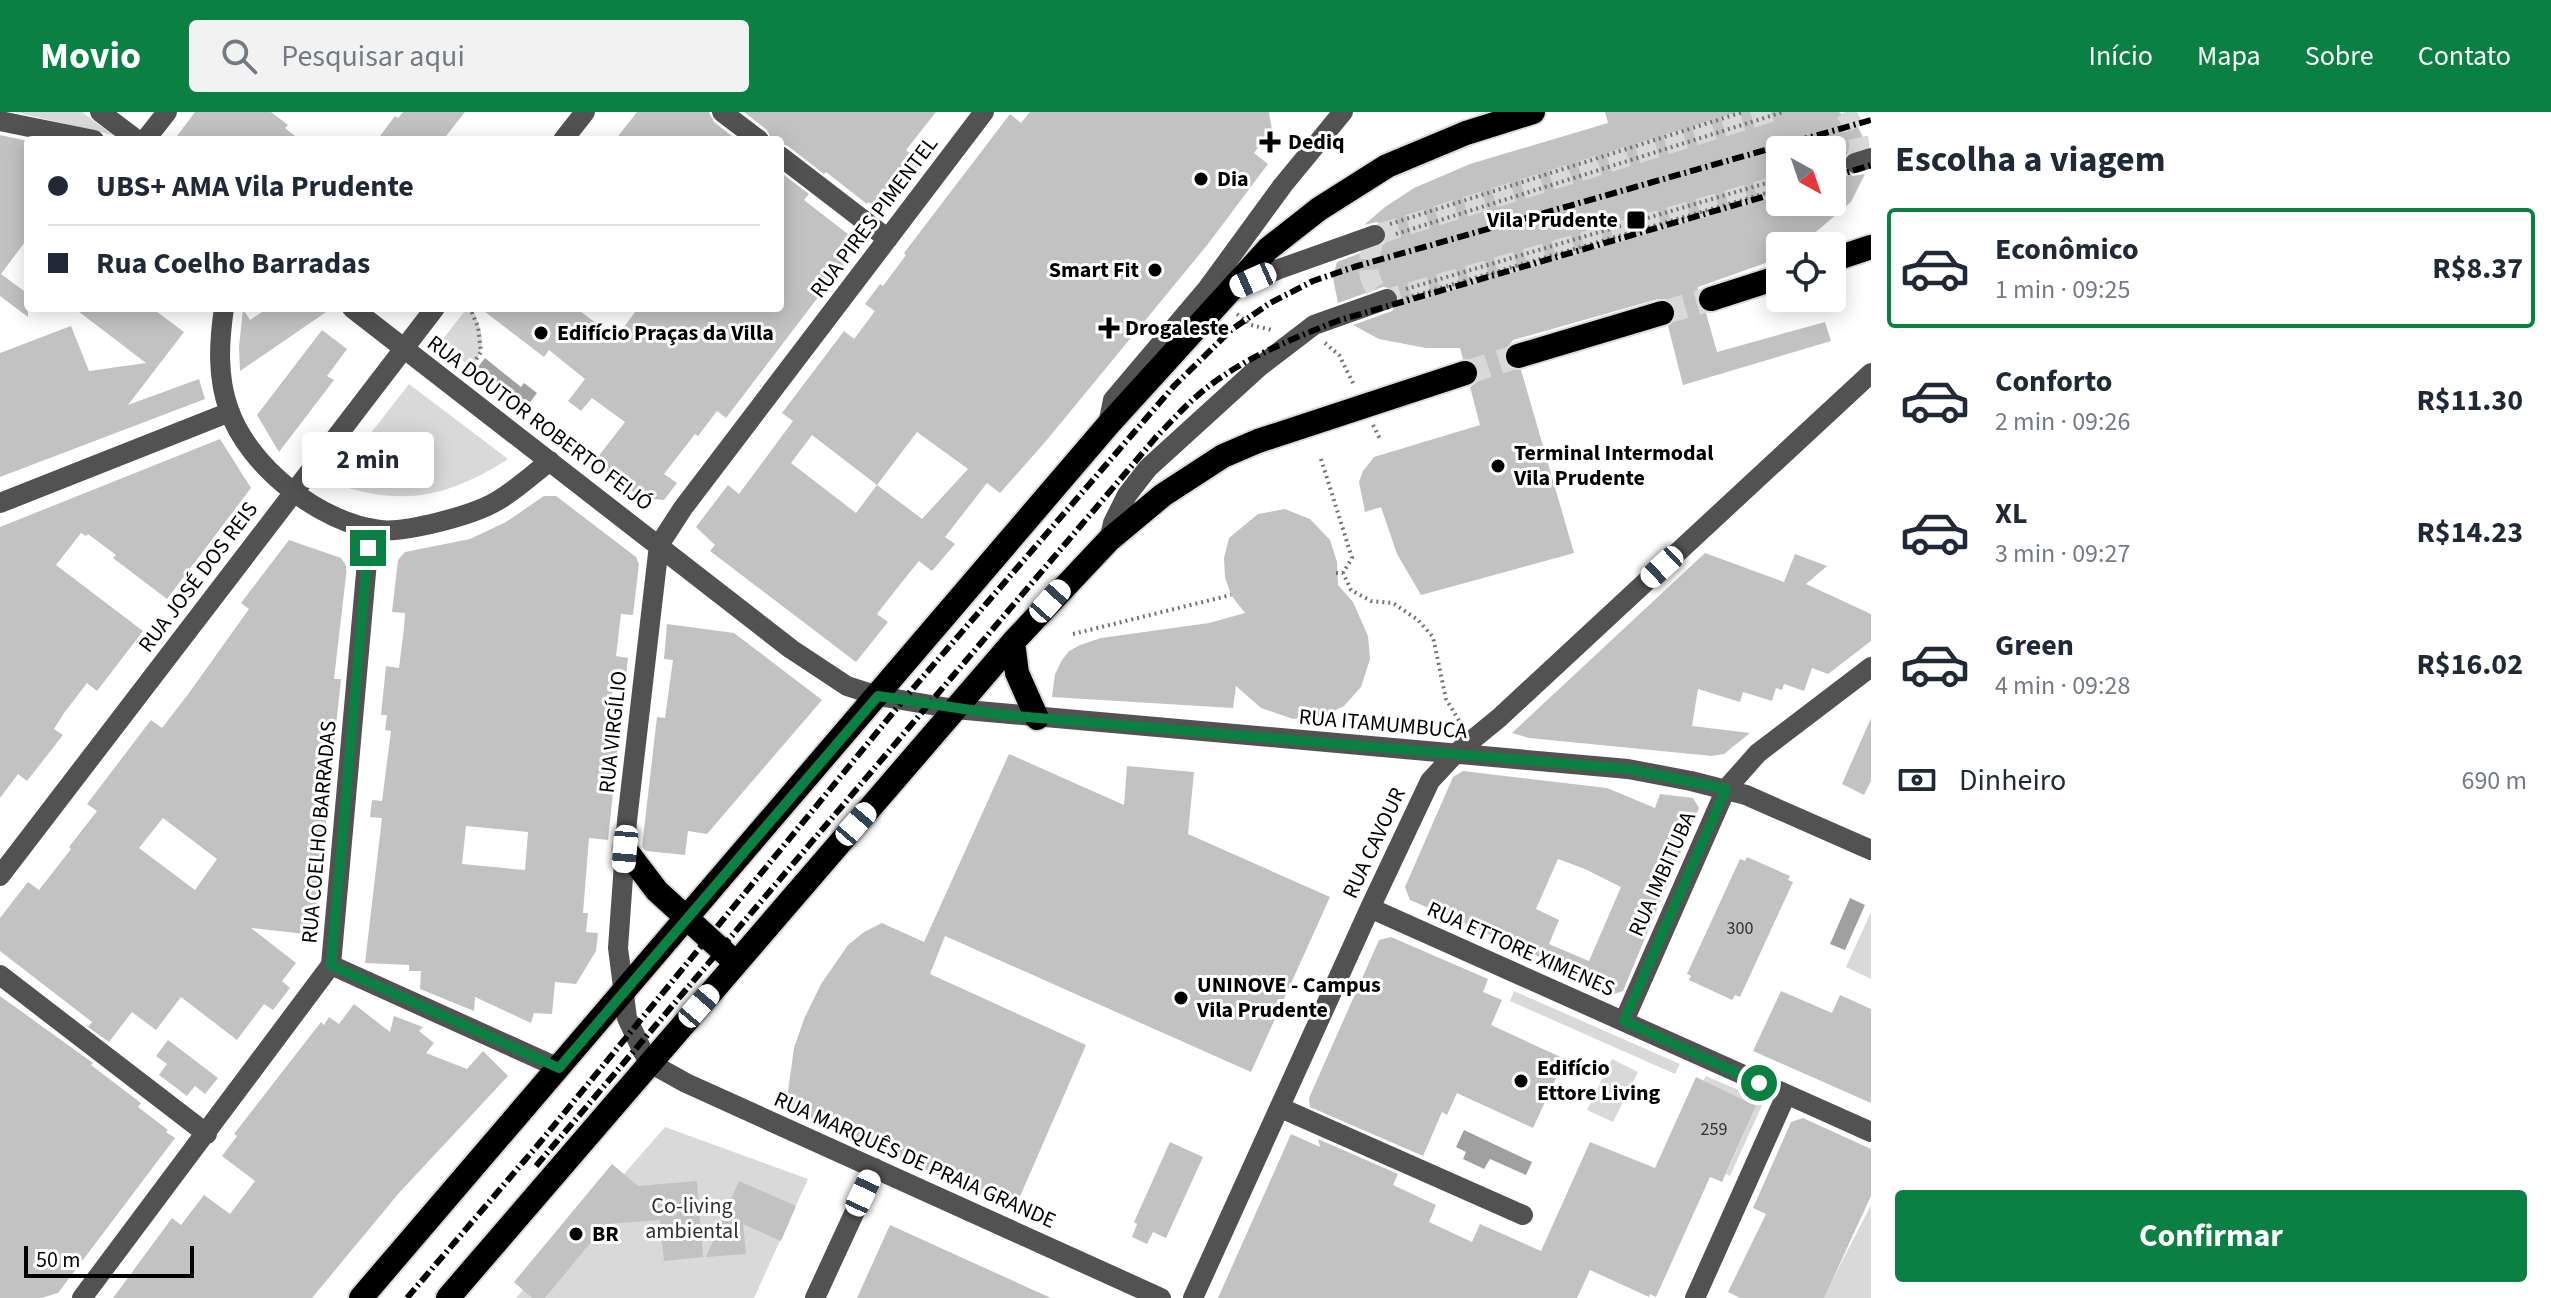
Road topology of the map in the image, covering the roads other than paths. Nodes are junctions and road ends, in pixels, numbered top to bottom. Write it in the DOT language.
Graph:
graph roads {
  1 [pos="100,112"];
  2 [pos="167,112"];
  3 [pos="585,112"];
  4 [pos="722,112"];
  5 [pos="984,112"];
  6 [pos="1533,112"];
  7 [pos="1339,113"];
  8 [pos="0,121"];
  9 [pos="74,136"];
  10 [pos="132,136"];
  11 [pos="148,136"];
  12 [pos="566,136"];
  13 [pos="754,136"];
  14 [pos="784,159"];
  15 [pos="1382,232"];
  16 [pos="888,239"];
  17 [pos="1871,247"];
  18 [pos="1846,255"];
  19 [pos="1766,281"];
  20 [pos="1227,292"];
  21 [pos="1396,296"];
  22 [pos="1711,299"];
  23 [pos="224,312"];
  24 [pos="357,312"];
  25 [pos="432,312"];
  26 [pos="1662,313"];
  27 [pos="404,349"];
  28 [pos="1518,356"];
  29 [pos="1465,373"];
  30 [pos="1871,373"];
  31 [pos="230,412"];
  32 [pos="1108,425"];
  33 [pos="550,461"];
  34 [pos="294,492"];
  35 [pos="0,503"];
  36 [pos="370,528"];
  37 [pos="1109,540"];
  38 [pos="659,545"];
  39 [pos="699,576"];
  40 [pos="655,578"];
  41 [pos="1013,642"];
  42 [pos="1871,667"];
  43 [pos="878,696"];
  44 [pos="955,709"];
  45 [pos="1037,718"];
  46 [pos="1455,754"];
  47 [pos="1726,789"];
  48 [pos="625,849"];
  49 [pos="1871,850"];
  50 [pos="0,876"];
  51 [pos="1370,908"];
  52 [pos="687,918"];
  53 [pos="736,963"];
  54 [pos="331,965"];
  55 [pos="0,975"];
  56 [pos="622,994"];
  57 [pos="1624,1021"];
  58 [pos="650,1063"];
  59 [pos="559,1068"];
  60 [pos="1786,1095"];
  61 [pos="1281,1108"];
  62 [pos="1871,1132"];
  63 [pos="207,1134"];
  64 [pos="875,1168"];
  65 [pos="1523,1215"];
  66 [pos="82,1298"];
  67 [pos="361,1298"];
  68 [pos="448,1298"];
  69 [pos="815,1298"];
  70 [pos="1161,1298"];
  71 [pos="1193,1298"];
  72 [pos="1695,1298"];
  1 -- 10 [label="street"];
  2 -- 11 [label="street"];
  3 -- 12 [label="street"];
  4 -- 13 [label="street"];
  5 -- 16 [label="street, RUA PIRES PIMENTEL"];
  6 -- 20 [label="highway"];
  7 -- 32 [label="street"];
  8 -- 9 [label="street"];
  14 -- 16 [label="street"];
  15 -- 20 [label="street"];
  16 -- 38 [label="street, RUA PIRES PIMENTEL"];
  17 -- 18 [label="highway"];
  19 -- 22 [label="highway"];
  20 -- 32 [label="highway"];
  21 -- 37 [label="street"];
  23 -- 31 [label="street"];
  24 -- 27 [label="street, RUA DOUTOR ROBERTO FEIJÓ"];
  25 -- 27 [label="street, RUA JOSÉ DOS REIS"];
  26 -- 28 [label="highway"];
  27 -- 33 [label="street, RUA DOUTOR ROBERTO FEIJÓ"];
  27 -- 34 [label="street, RUA JOSÉ DOS REIS"];
  29 -- 37 [label="highway"];
  30 -- 46 [label="street, RUA CAVOUR"];
  31 -- 34 [label="street"];
  31 -- 35 [label="street"];
  32 -- 43 [label="highway"];
  33 -- 36 [label="street"];
  33 -- 38 [label="street, RUA DOUTOR ROBERTO FEIJÓ"];
  34 -- 36 [label="street"];
  34 -- 50 [label="street, RUA JOSÉ DOS REIS"];
  36 -- 54 [label="street, RUA COELHO BARRADAS"];
  37 -- 41 [label="highway"];
  38 -- 39 [label="street, RUA DOUTOR ROBERTO FEIJÓ"];
  38 -- 40 [label="street, RUA VIRGÍLIO"];
  39 -- 40 [label="street"];
  39 -- 43 [label="street, RUA DOUTOR ROBERTO FEIJÓ"];
  40 -- 48 [label="street, RUA VIRGÍLIO"];
  41 -- 44 [label="highway"];
  41 -- 45 [label="highway"];
  42 -- 47 [label="street, RUA IMBITUBA"];
  43 -- 44 [label="street, RUA ITAMUMBUCA"];
  43 -- 52 [label="highway"];
  44 -- 45 [label="street, RUA ITAMUMBUCA"];
  44 -- 53 [label="highway"];
  45 -- 46 [label="street, RUA ITAMUMBUCA"];
  46 -- 47 [label="street, RUA ITAMUMBUCA"];
  46 -- 51 [label="street, RUA CAVOUR"];
  47 -- 49 [label="street, RUA ITAMUMBUCA"];
  47 -- 57 [label="street, RUA IMBITUBA"];
  48 -- 52 [label="highway"];
  48 -- 56 [label="street, RUA VIRGÍLIO"];
  51 -- 57 [label="street, RUA ETTORE XIMENES"];
  51 -- 61 [label="street, RUA CAVOUR"];
  52 -- 53 [label="highway"];
  52 -- 56 [label="highway"];
  53 -- 58 [label="highway"];
  54 -- 59 [label="street"];
  54 -- 63 [label="street, RUA COELHO BARRADAS"];
  55 -- 63 [label="street"];
  56 -- 58 [label="street, RUA VIRGÍLIO"];
  56 -- 59 [label="highway"];
  57 -- 60 [label="street, RUA ETTORE XIMENES"];
  58 -- 64 [label="street, RUA MARQUÊS DE PRAIA GRANDE"];
  58 -- 68 [label="highway"];
  59 -- 67 [label="highway"];
  60 -- 62 [label="street, RUA ETTORE XIMENES"];
  60 -- 72 [label="street"];
  61 -- 65 [label="street"];
  61 -- 71 [label="street, RUA CAVOUR"];
  63 -- 66 [label="street, RUA COELHO BARRADAS"];
  64 -- 69 [label="street"];
  64 -- 70 [label="street, RUA MARQUÊS DE PRAIA GRANDE"];
}
